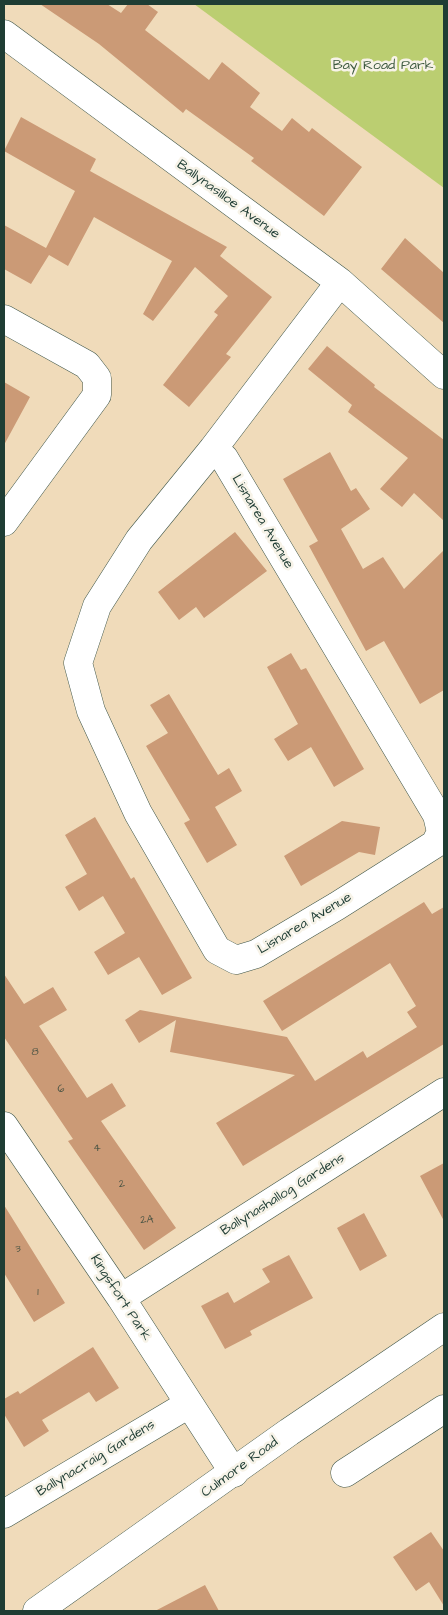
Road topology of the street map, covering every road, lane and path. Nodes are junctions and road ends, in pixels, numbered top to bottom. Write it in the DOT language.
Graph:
graph roads {
  1 [pos="4,34"];
  2 [pos="340,282"];
  3 [pos="4,318"];
  4 [pos="444,376"];
  5 [pos="213,450"];
  6 [pos="4,522"];
  7 [pos="444,1092"];
  8 [pos="4,1126"];
  9 [pos="121,1298"];
  10 [pos="444,1327"];
  11 [pos="189,1404"];
  12 [pos="444,1409"];
  13 [pos="234,1473"];
  14 [pos="345,1473"];
  15 [pos="4,1514"];
  16 [pos="37,1611"];
  1 -- 2 [label="main road, Ballynasilloe Avenue"];
  2 -- 4 [label="main road, Ballynasilloe Avenue"];
  2 -- 5 [label="main road, Lisnarea Avenue"];
  3 -- 6 [label="main road"];
  5 -- 5 [label="main road, Lisnarea Avenue"];
  7 -- 9 [label="main road, Ballynashallog Gardens"];
  8 -- 9 [label="main road, Kingsfort Park"];
  9 -- 11 [label="main road, Kingsfort Park"];
  10 -- 13 [label="main road, Culmore Road"];
  11 -- 13 [label="main road, Kingsfort Park"];
  11 -- 15 [label="main road, Ballynacraig Gardens"];
  12 -- 14 [label="main road"];
  13 -- 16 [label="main road, Culmore Road"];
}
